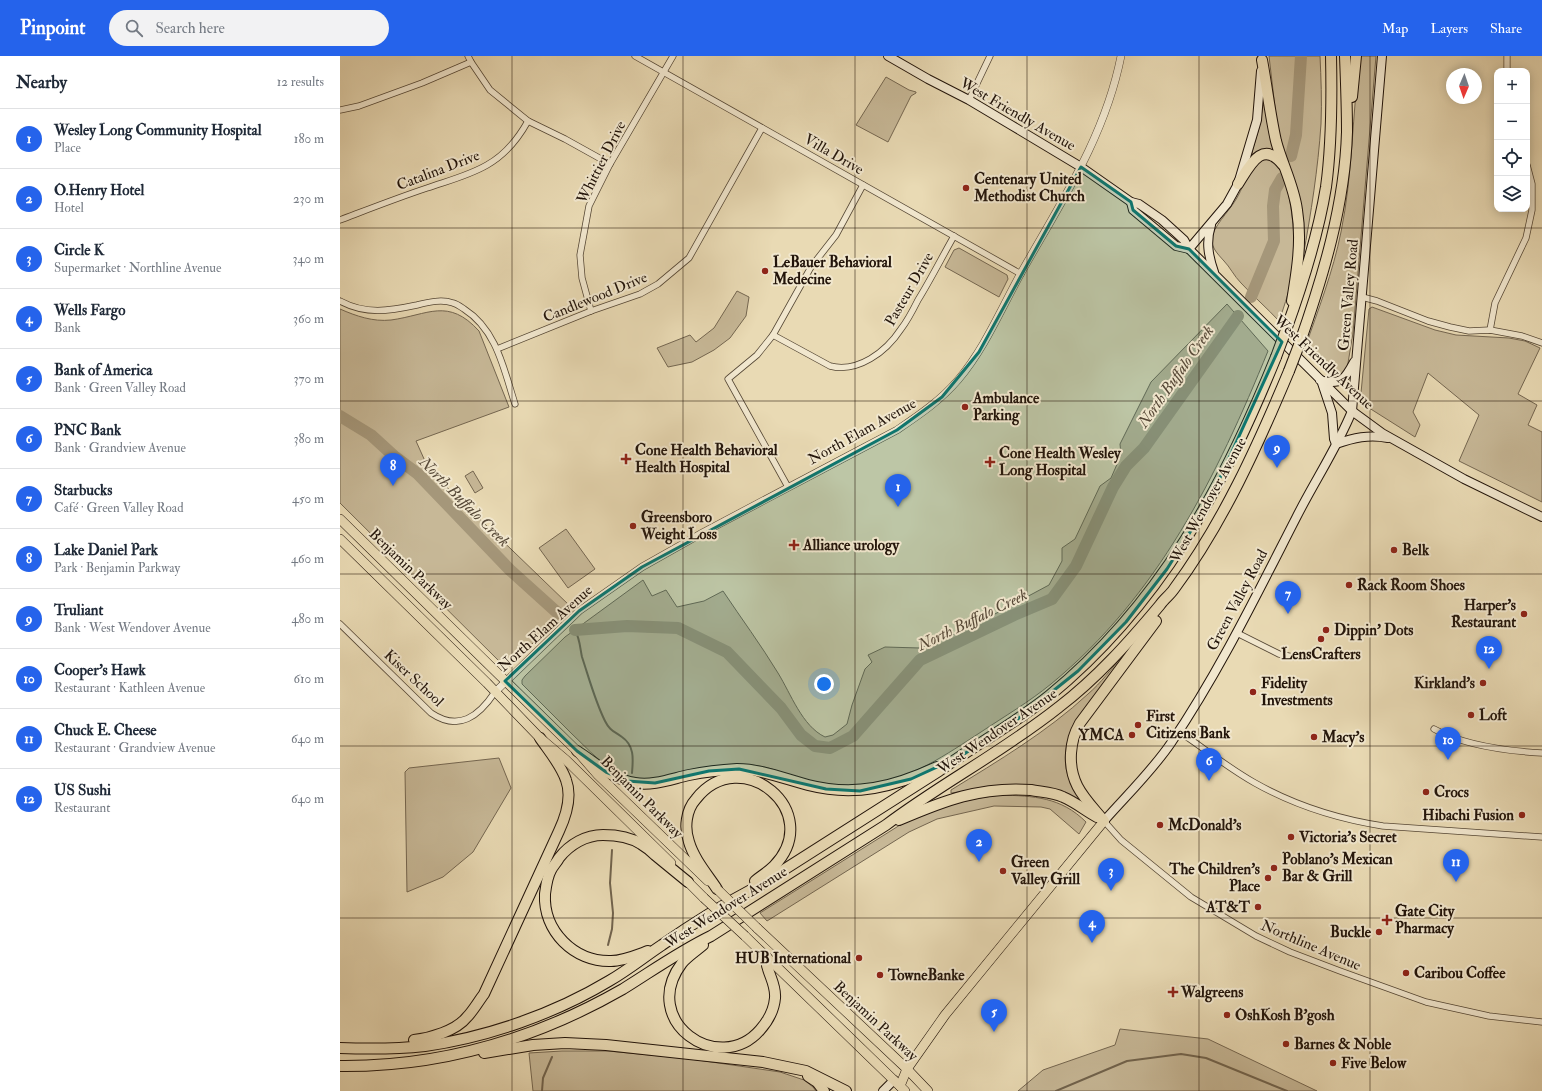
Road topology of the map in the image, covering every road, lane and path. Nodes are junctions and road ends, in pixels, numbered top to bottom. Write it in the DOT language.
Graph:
graph roads {
  1 [pos="468,56"];
  2 [pos="635,56"];
  3 [pos="673,56"];
  4 [pos="888,56"];
  5 [pos="990,56"];
  6 [pos="1120,56"];
  7 [pos="1331,56"];
  8 [pos="1345,56"];
  9 [pos="1356,56"];
  10 [pos="1382,56"];
  11 [pos="1507,56"];
  12 [pos="1262,58"];
  13 [pos="471,62"];
  14 [pos="1507,68"];
  15 [pos="664,72"];
  16 [pos="969,100"];
  17 [pos="340,110"];
  18 [pos="528,121"];
  19 [pos="762,128"];
  20 [pos="1347,132"];
  21 [pos="610,164"];
  22 [pos="1283,166"];
  23 [pos="1081,167"];
  24 [pos="1530,176"];
  25 [pos="1238,184"];
  26 [pos="863,185"];
  27 [pos="340,220"];
  28 [pos="1212,222"];
  29 [pos="954,236"];
  30 [pos="1189,249"];
  31 [pos="1021,274"];
  32 [pos="1214,274"];
  33 [pos="1362,297"];
  34 [pos="340,301"];
  35 [pos="591,311"];
  36 [pos="1287,328"];
  37 [pos="1490,330"];
  38 [pos="773,334"];
  39 [pos="1542,343"];
  40 [pos="497,349"];
  41 [pos="1357,358"];
  42 [pos="1321,380"];
  43 [pos="515,404"];
  44 [pos="1352,411"];
  45 [pos="1392,439"];
  46 [pos="1336,444"];
  47 [pos="788,487"];
  48 [pos="1542,517"];
  49 [pos="340,519"];
  50 [pos="340,539"];
  51 [pos="1174,590"];
  52 [pos="340,624"];
  53 [pos="1237,633"];
  54 [pos="1293,657"];
  55 [pos="505,681"];
  56 [pos="495,692"];
  57 [pos="1434,729"];
  58 [pos="1178,731"];
  59 [pos="540,738"];
  60 [pos="577,751"];
  61 [pos="1542,753"];
  62 [pos="960,756"];
  63 [pos="1104,821"];
  64 [pos="886,825"];
  65 [pos="1542,838"];
  66 [pos="688,882"];
  67 [pos="717,889"];
  68 [pos="733,899"];
  69 [pos="711,936"];
  70 [pos="661,945"];
  71 [pos="766,957"];
  72 [pos="1542,1022"];
  73 [pos="340,1048"];
  74 [pos="386,1048"];
  75 [pos="462,1054"];
  76 [pos="340,1066"];
  77 [pos="784,1067"];
  78 [pos="907,1069"];
  79 [pos="898,1087"];
  80 [pos="824,1091"];
  81 [pos="846,1091"];
  82 [pos="883,1091"];
  83 [pos="928,1091"];
  1 -- 13 [label="street"];
  2 -- 15 [label="street, Villa Drive"];
  3 -- 15 [label="street, Whittier Drive"];
  4 -- 16 [label="main road, West Friendly Avenue"];
  5 -- 16 [label="street"];
  6 -- 23 [label="street, North Elam Avenue"];
  7 -- 36 [label="highway, West Wendover Avenue"];
  8 -- 20 [label="highway, West Wendover Avenue"];
  9 -- 20 [label="highway"];
  10 -- 33 [label="main road, Green Valley Road"];
  11 -- 14 [label="street"];
  12 -- 22 [label="highway"];
  12 -- 25 [label="main road"];
  13 -- 17 [label="street"];
  13 -- 18 [label="street"];
  15 -- 19 [label="street, Villa Drive"];
  15 -- 21 [label="street, Whittier Drive"];
  16 -- 23 [label="main road, West Friendly Avenue"];
  18 -- 21 [label="street"];
  18 -- 27 [label="street, Catalina Drive"];
  19 -- 26 [label="street, Villa Drive"];
  19 -- 35 [label="street, Candlewood Drive"];
  20 -- 51 [label="highway, West Wendover Avenue, bridge"];
  21 -- 35 [label="street, Whittier Drive"];
  22 -- 25 [label="highway"];
  22 -- 36 [label="highway"];
  23 -- 30 [label="main road, West Friendly Avenue"];
  23 -- 31 [label="street, North Elam Avenue"];
  24 -- 37 [label="street"];
  25 -- 28 [label="main road"];
  26 -- 29 [label="street, Villa Drive"];
  26 -- 38 [label="street"];
  28 -- 30 [label="main road"];
  28 -- 32 [label="main road"];
  29 -- 31 [label="street, Villa Drive"];
  29 -- 38 [label="street, Pasteur Drive"];
  30 -- 32 [label="main road, West Friendly Avenue"];
  31 -- 47 [label="street, North Elam Avenue"];
  32 -- 42 [label="main road, West Friendly Avenue"];
  33 -- 37 [label="street"];
  33 -- 41 [label="main road, Green Valley Road"];
  34 -- 40 [label="street"];
  35 -- 40 [label="street, Candlewood Drive"];
  36 -- 62 [label="highway, West Wendover Avenue, bridge"];
  37 -- 39 [label="street"];
  38 -- 47 [label="street"];
  40 -- 43 [label="street"];
  41 -- 42 [label="main road"];
  41 -- 44 [label="main road, Green Valley Road"];
  42 -- 44 [label="main road, West Friendly Avenue"];
  42 -- 46 [label="main road"];
  44 -- 45 [label="main road, West Friendly Avenue"];
  44 -- 46 [label="main road, Green Valley Road"];
  45 -- 46 [label="main road"];
  45 -- 48 [label="main road, West Friendly Avenue"];
  46 -- 53 [label="main road, Green Valley Road"];
  47 -- 55 [label="street, North Elam Avenue"];
  49 -- 55 [label="main road, Benjamin Parkway"];
  50 -- 56 [label="main road, Benjamin Parkway"];
  51 -- 63 [label="highway"];
  51 -- 64 [label="highway, West Wendover Avenue"];
  52 -- 56 [label="street, Kiser School"];
  53 -- 54 [label="street"];
  53 -- 58 [label="main road, Green Valley Road"];
  55 -- 56 [label="street, North Elam Avenue"];
  55 -- 60 [label="main road, Benjamin Parkway"];
  56 -- 59 [label="main road, Benjamin Parkway"];
  57 -- 61 [label="street"];
  58 -- 63 [label="main road, Green Valley Road"];
  58 -- 65 [label="street"];
  59 -- 66 [label="main road, Benjamin Parkway"];
  59 -- 74 [label="highway"];
  60 -- 62 [label="highway"];
  60 -- 67 [label="main road, Benjamin Parkway"];
  62 -- 68 [label="highway, West Wendover Avenue"];
  63 -- 64 [label="highway"];
  63 -- 72 [label="street, Northline Avenue"];
  63 -- 78 [label="main road, Green Valley Road"];
  64 -- 69 [label="highway, West Wendover Avenue"];
  66 -- 70 [label="highway"];
  66 -- 71 [label="main road, Benjamin Parkway, bridge"];
  67 -- 68 [label="highway"];
  67 -- 78 [label="main road, Benjamin Parkway, bridge"];
  68 -- 70 [label="highway, West Wendover Avenue"];
  69 -- 71 [label="highway"];
  69 -- 75 [label="highway, West Wendover Avenue"];
  70 -- 74 [label="highway, West Wendover Avenue"];
  71 -- 79 [label="main road, Benjamin Parkway"];
  73 -- 74 [label="highway, West Wendover Avenue"];
  75 -- 76 [label="highway, West Wendover Avenue"];
  75 -- 77 [label="highway"];
  77 -- 80 [label="highway"];
  77 -- 81 [label="highway"];
  78 -- 79 [label="main road, Green Valley Road"];
  78 -- 83 [label="main road, Benjamin Parkway"];
  79 -- 82 [label="main road, Green Valley Road"];
}
